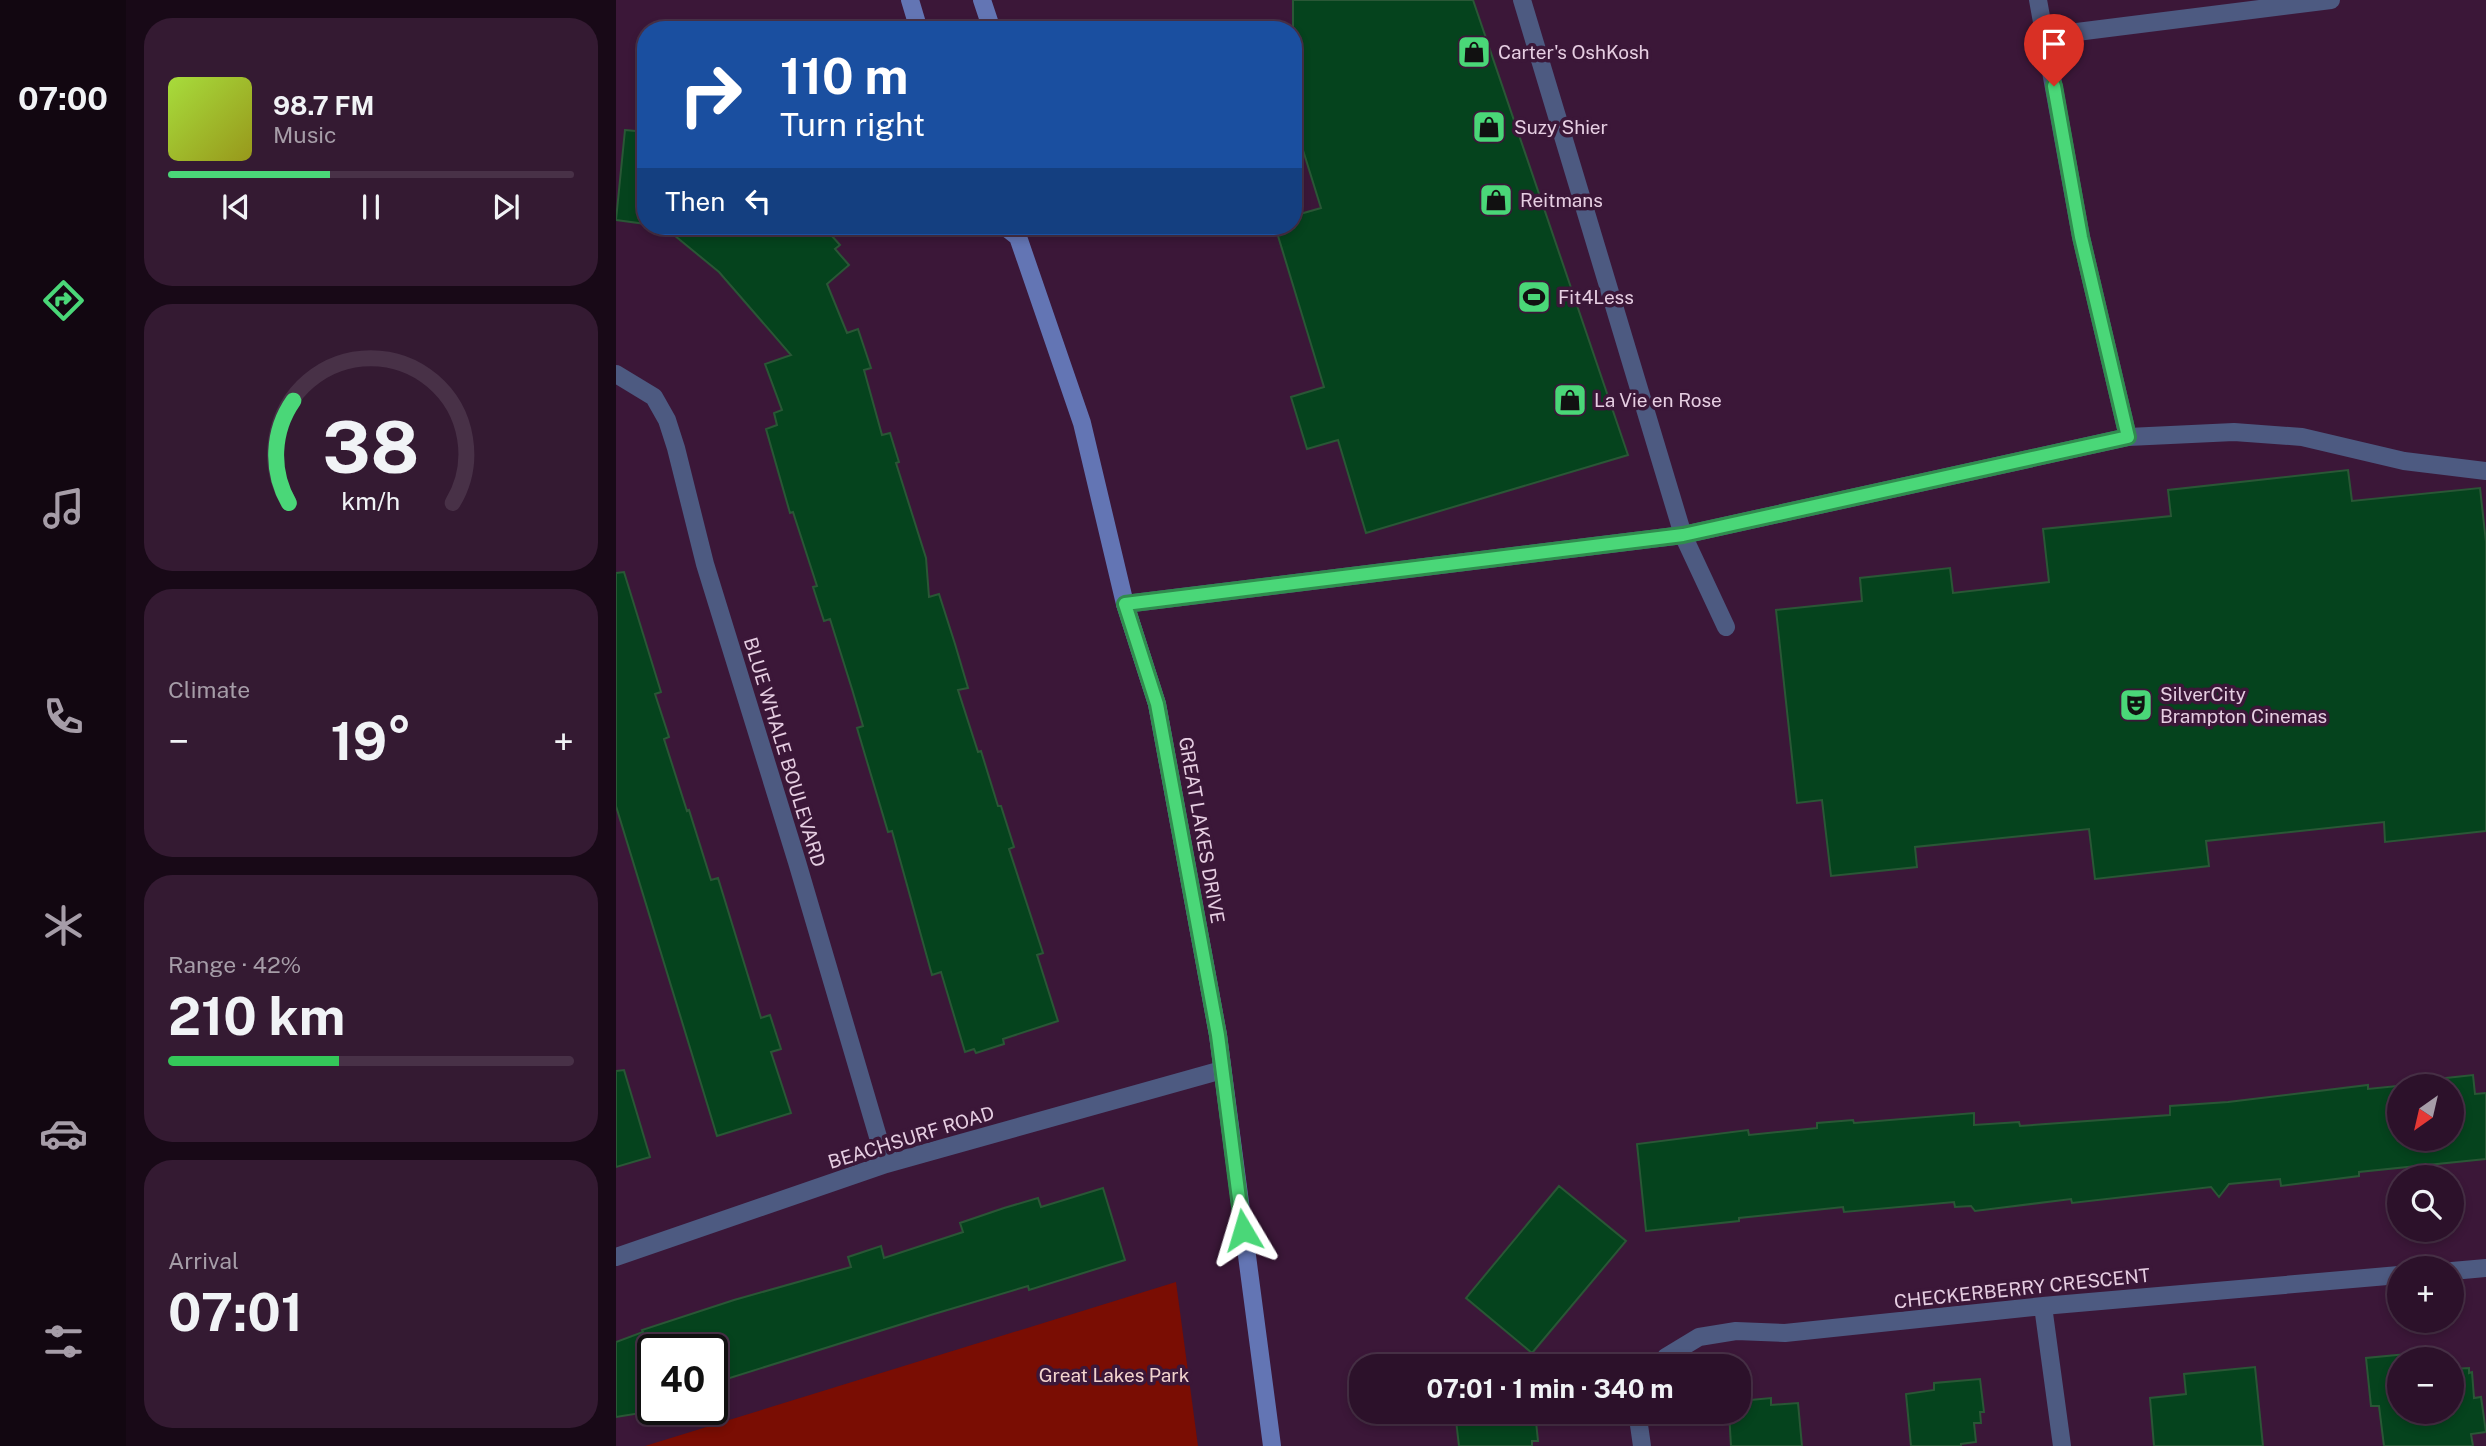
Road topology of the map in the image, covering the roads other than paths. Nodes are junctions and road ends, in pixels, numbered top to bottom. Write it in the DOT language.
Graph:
graph roads {
  1 [pos="910,0"];
  2 [pos="982,0"];
  3 [pos="1522,0"];
  4 [pos="2038,0"];
  5 [pos="2331,0"];
  6 [pos="916,21"];
  7 [pos="989,21"];
  8 [pos="2045,36"];
  9 [pos="1017,235"];
  10 [pos="616,374"];
  11 [pos="2128,437"];
  12 [pos="2486,471"];
  13 [pos="1683,535"];
  14 [pos="1125,604"];
  15 [pos="1726,627"];
  16 [pos="1222,1070"];
  17 [pos="886,1164"];
  18 [pos="616,1257"];
  19 [pos="2486,1268"];
  20 [pos="2464,1270"];
  21 [pos="2387,1276"];
  22 [pos="2043,1306"];
  23 [pos="1671,1354"];
  24 [pos="1639,1424"];
  25 [pos="1272,1446"];
  26 [pos="1642,1446"];
  27 [pos="2062,1446"];
  1 -- 6 [label="street"];
  2 -- 7 [label="street"];
  3 -- 13 [label="street"];
  4 -- 8 [label="street"];
  5 -- 8 [label="street"];
  8 -- 11 [label="street"];
  9 -- 14 [label="street, GREAT LAKES DRIVE"];
  10 -- 17 [label="street, BLUE WHALE BOULEVARD"];
  11 -- 12 [label="street"];
  11 -- 13 [label="street"];
  13 -- 14 [label="street"];
  13 -- 15 [label="street"];
  14 -- 16 [label="street, GREAT LAKES DRIVE"];
  16 -- 17 [label="street, BEACHSURF ROAD"];
  16 -- 25 [label="street, GREAT LAKES DRIVE"];
  17 -- 18 [label="street, BEACHSURF ROAD"];
  19 -- 20 [label="street"];
  21 -- 22 [label="street, CHECKERBERRY CRESCENT"];
  22 -- 23 [label="street, CHECKERBERRY CRESCENT"];
  22 -- 27 [label="street"];
  24 -- 26 [label="street"];
}
